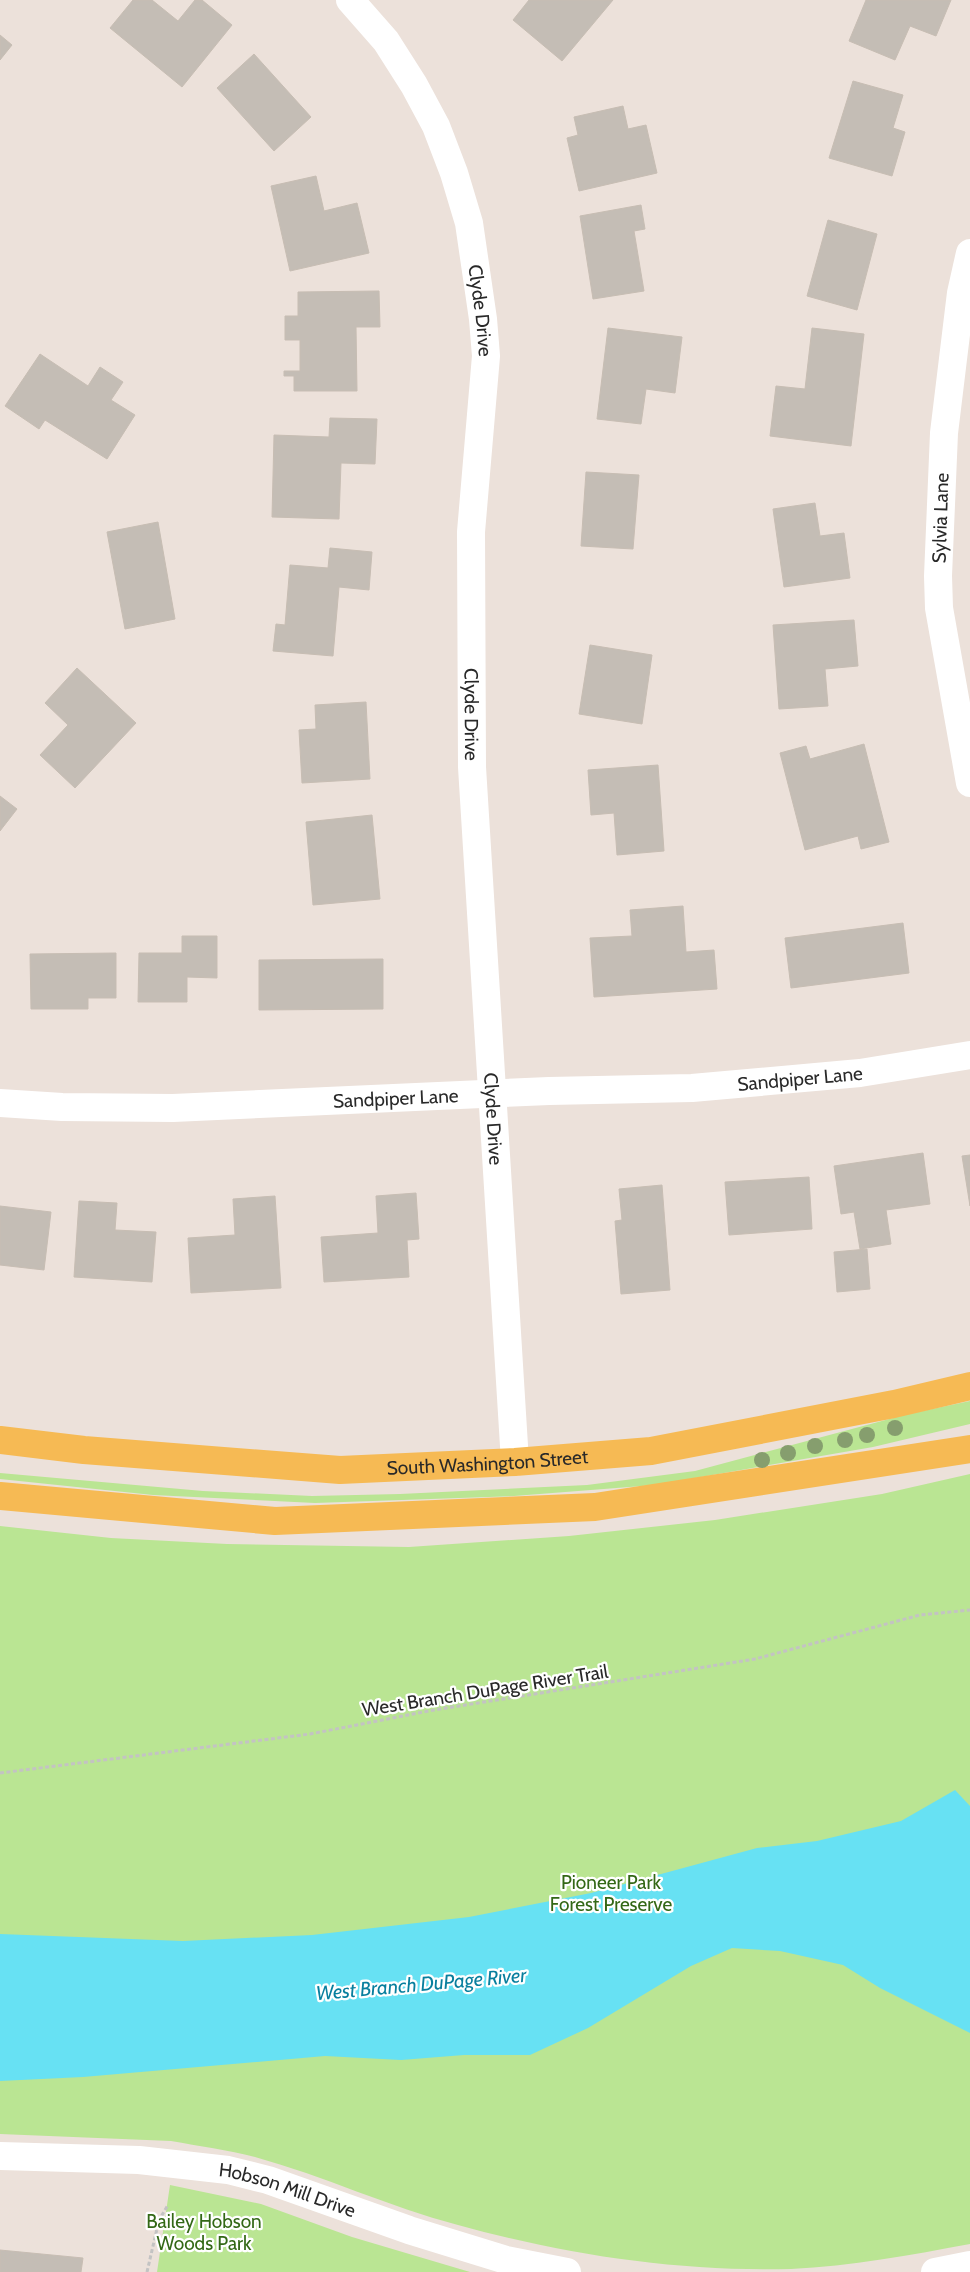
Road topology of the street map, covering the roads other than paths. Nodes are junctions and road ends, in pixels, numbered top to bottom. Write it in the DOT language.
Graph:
graph roads {
  1 [pos="363,4"];
  2 [pos="970,253"];
  3 [pos="970,783"];
  4 [pos="970,1055"];
  5 [pos="493,1094"];
  6 [pos="0,1102"];
  7 [pos="970,1386"];
  8 [pos="0,1440"];
  9 [pos="970,1449"];
  10 [pos="515,1462"];
  11 [pos="0,1496"];
  12 [pos="0,2156"];
  13 [pos="970,2265"];
  14 [pos="567,2272"];
  15 [pos="935,2272"];
  1 -- 5 [label="street, Clyde Drive"];
  2 -- 3 [label="street, Sylvia Lane"];
  4 -- 5 [label="street, Sandpiper Lane"];
  5 -- 6 [label="street, Sandpiper Lane"];
  5 -- 10 [label="street, Clyde Drive"];
  7 -- 10 [label="main road, South Washington Street"];
  8 -- 10 [label="main road, South Washington Street"];
  9 -- 11 [label="main road"];
  12 -- 14 [label="street, Hobson Mill Drive"];
  13 -- 15 [label="street"];
}
